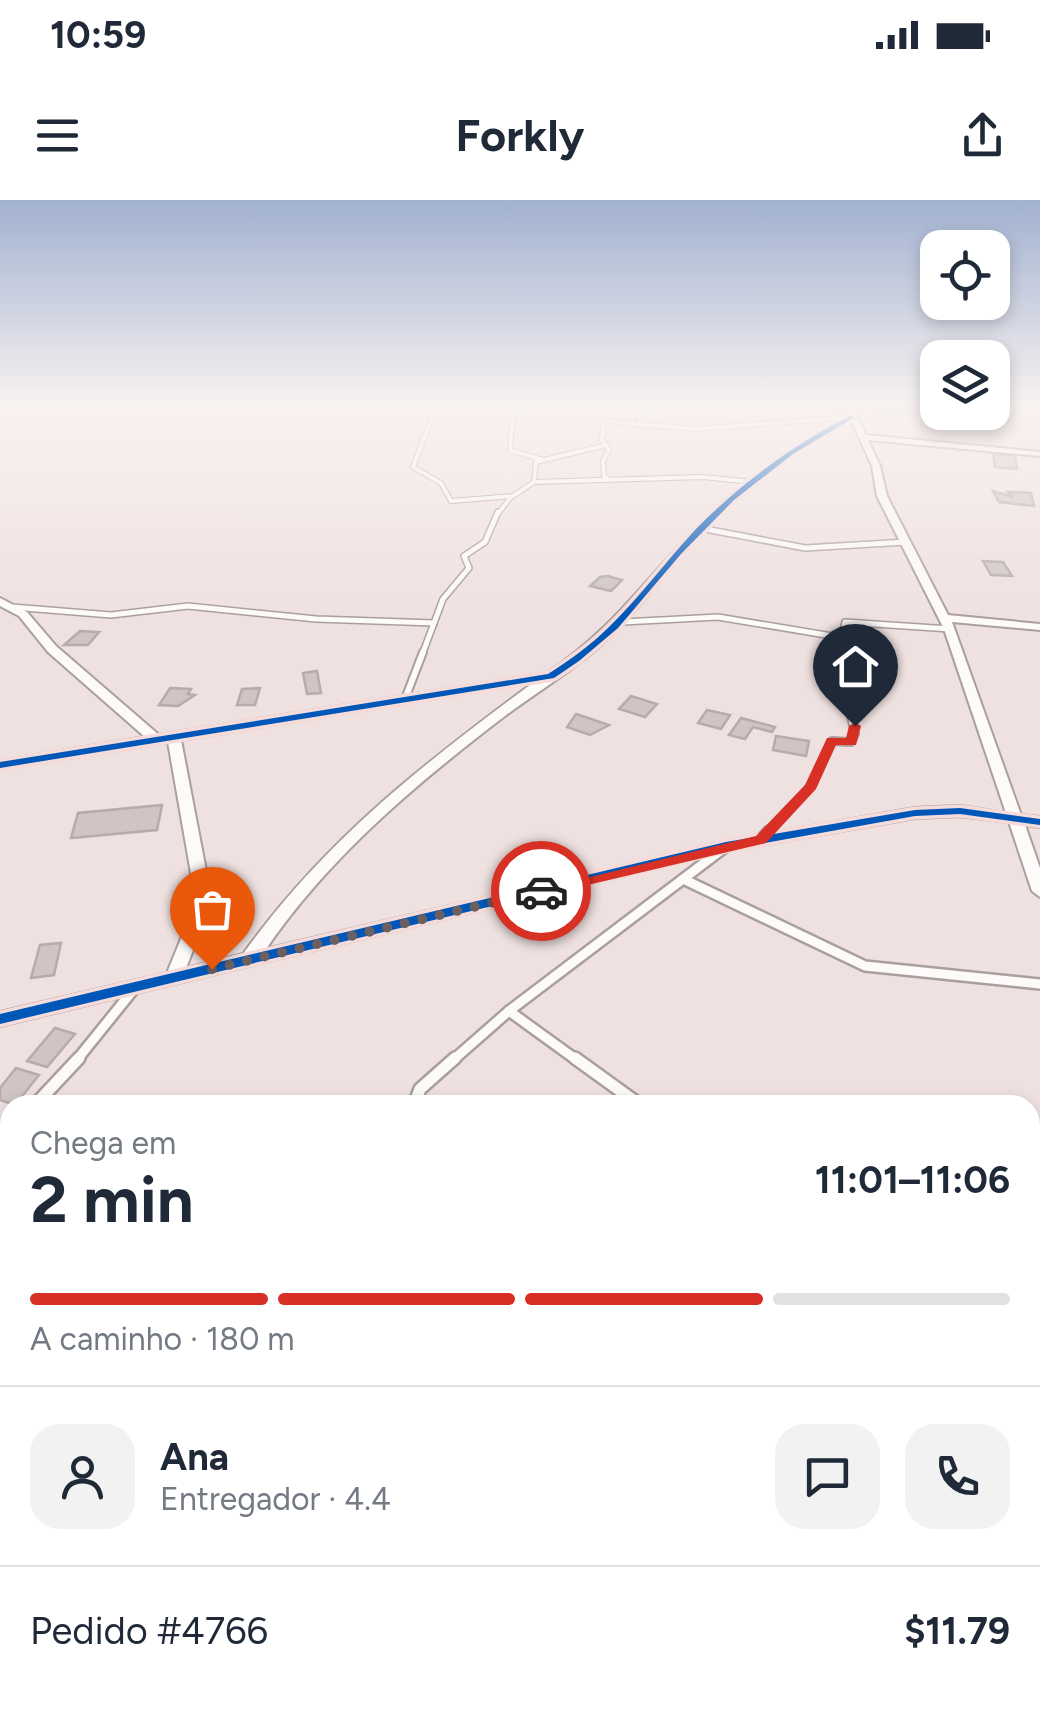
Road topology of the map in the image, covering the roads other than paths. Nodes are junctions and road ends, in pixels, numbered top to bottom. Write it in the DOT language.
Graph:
graph roads {
  1 [pos="425,474"];
  2 [pos="537,474"];
  3 [pos="604,474"];
  4 [pos="764,474"];
  5 [pos="878,474"];
  6 [pos="610,480"];
  7 [pos="534,482"];
  8 [pos="753,482"];
  9 [pos="514,496"];
  10 [pos="700,528"];
  11 [pos="906,542"];
  12 [pos="6,604"];
  13 [pos="623,622"];
  14 [pos="434,623"];
  15 [pos="948,624"];
  16 [pos="1040,627"];
  17 [pos="838,638"];
  18 [pos="551,676"];
  19 [pos="405,699"];
  20 [pos="173,735"];
  21 [pos="156,740"];
  22 [pos="0,765"];
  23 [pos="1013,818"];
  24 [pos="1040,822"];
  25 [pos="761,840"];
  26 [pos="726,846"];
  27 [pos="683,879"];
  28 [pos="1040,891"];
  29 [pos="249,960"];
  30 [pos="174,978"];
  31 [pos="1040,984"];
  32 [pos="136,986"];
  33 [pos="510,1011"];
  34 [pos="0,1019"];
  35 [pos="44,1095"];
  36 [pos="418,1095"];
  37 [pos="626,1095"];
  1 -- 9 [label="lane"];
  2 -- 7 [label="lane"];
  3 -- 6 [label="lane"];
  4 -- 8 [label="street"];
  5 -- 11 [label="street"];
  6 -- 7 [label="lane"];
  6 -- 8 [label="lane"];
  7 -- 9 [label="lane"];
  8 -- 10 [label="street"];
  9 -- 14 [label="lane"];
  10 -- 11 [label="lane"];
  10 -- 13 [label="street"];
  11 -- 15 [label="street"];
  12 -- 14 [label="lane"];
  12 -- 21 [label="street"];
  13 -- 17 [label="lane"];
  13 -- 18 [label="street"];
  14 -- 19 [label="lane"];
  15 -- 16 [label="street"];
  15 -- 17 [label="lane"];
  15 -- 23 [label="street"];
  17 -- 25 [label="lane"];
  18 -- 19 [label="street"];
  18 -- 29 [label="street"];
  19 -- 20 [label="street"];
  20 -- 21 [label="street"];
  20 -- 30 [label="street"];
  21 -- 22 [label="street"];
  23 -- 24 [label="street"];
  23 -- 25 [label="street"];
  23 -- 28 [label="street"];
  25 -- 26 [label="street"];
  26 -- 27 [label="lane"];
  26 -- 29 [label="street"];
  27 -- 31 [label="lane"];
  27 -- 33 [label="lane"];
  29 -- 30 [label="street"];
  30 -- 32 [label="street"];
  32 -- 34 [label="street"];
  32 -- 35 [label="lane"];
  33 -- 36 [label="lane"];
  33 -- 37 [label="lane"];
}
